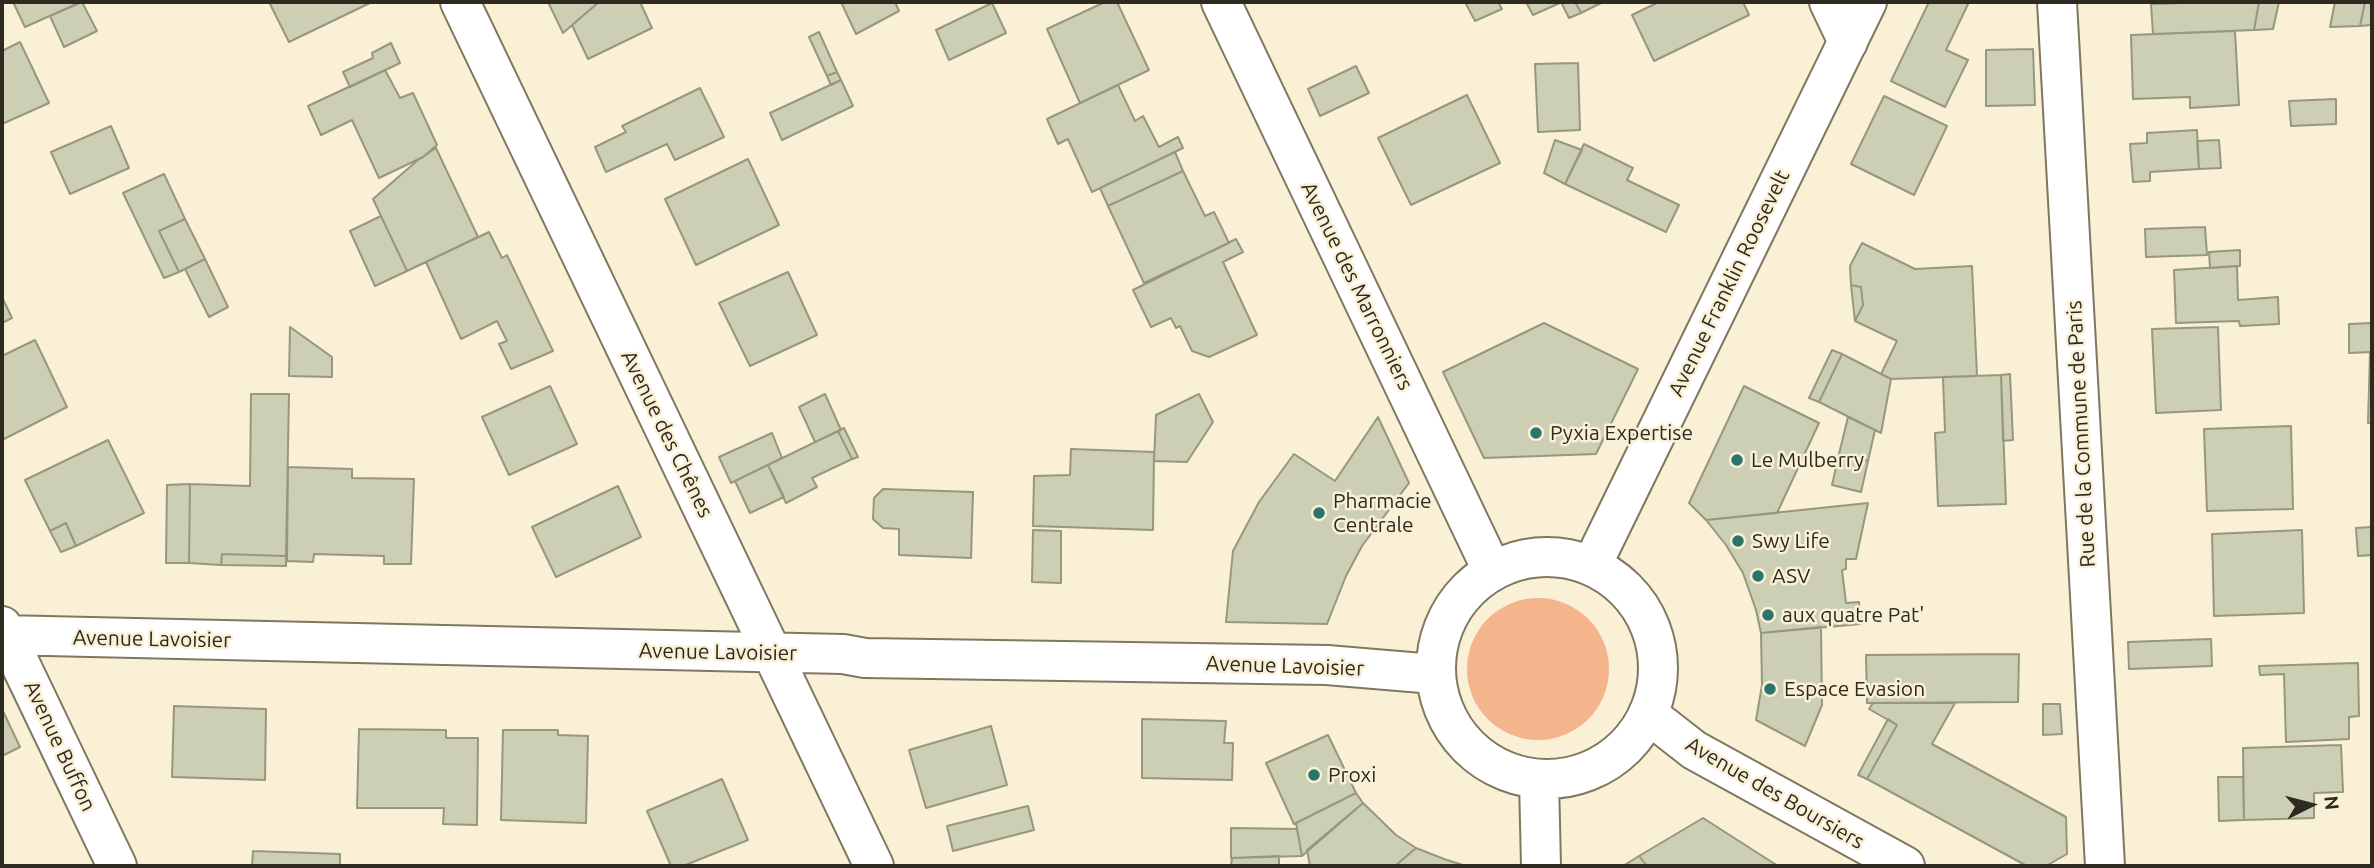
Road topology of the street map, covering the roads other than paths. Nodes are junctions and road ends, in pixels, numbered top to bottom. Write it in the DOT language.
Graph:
graph roads {
  1 [pos="460,2"];
  2 [pos="1221,2"];
  3 [pos="1829,2"];
  4 [pos="1867,2"];
  5 [pos="2057,2"];
  6 [pos="1848,42"];
  7 [pos="1592,565"];
  8 [pos="1492,570"];
  9 [pos="4,632"];
  10 [pos="773,653"];
  11 [pos="1434,674"];
  12 [pos="1648,714"];
  13 [pos="1539,780"];
  14 [pos="117,866"];
  15 [pos="874,866"];
  16 [pos="1541,866"];
  17 [pos="1905,866"];
  18 [pos="2105,866"];
  1 -- 10 [label="street, Avenue des Chênes"];
  2 -- 8 [label="street, Avenue des Marronniers"];
  3 -- 6 [label="street"];
  4 -- 6 [label="street, Avenue Franklin Roosevelt"];
  5 -- 18 [label="street, Rue de la Commune de Paris"];
  6 -- 7 [label="street, Avenue Franklin Roosevelt"];
  7 -- 8 [label="street"];
  7 -- 12 [label="street"];
  8 -- 11 [label="street"];
  9 -- 10 [label="street, Avenue Lavoisier"];
  9 -- 14 [label="street, Avenue Buffon"];
  10 -- 11 [label="street, Avenue Lavoisier"];
  10 -- 15 [label="street, Avenue des Chênes"];
  11 -- 13 [label="street"];
  12 -- 13 [label="street"];
  12 -- 17 [label="street, Avenue des Boursiers"];
  13 -- 16 [label="street"];
}
